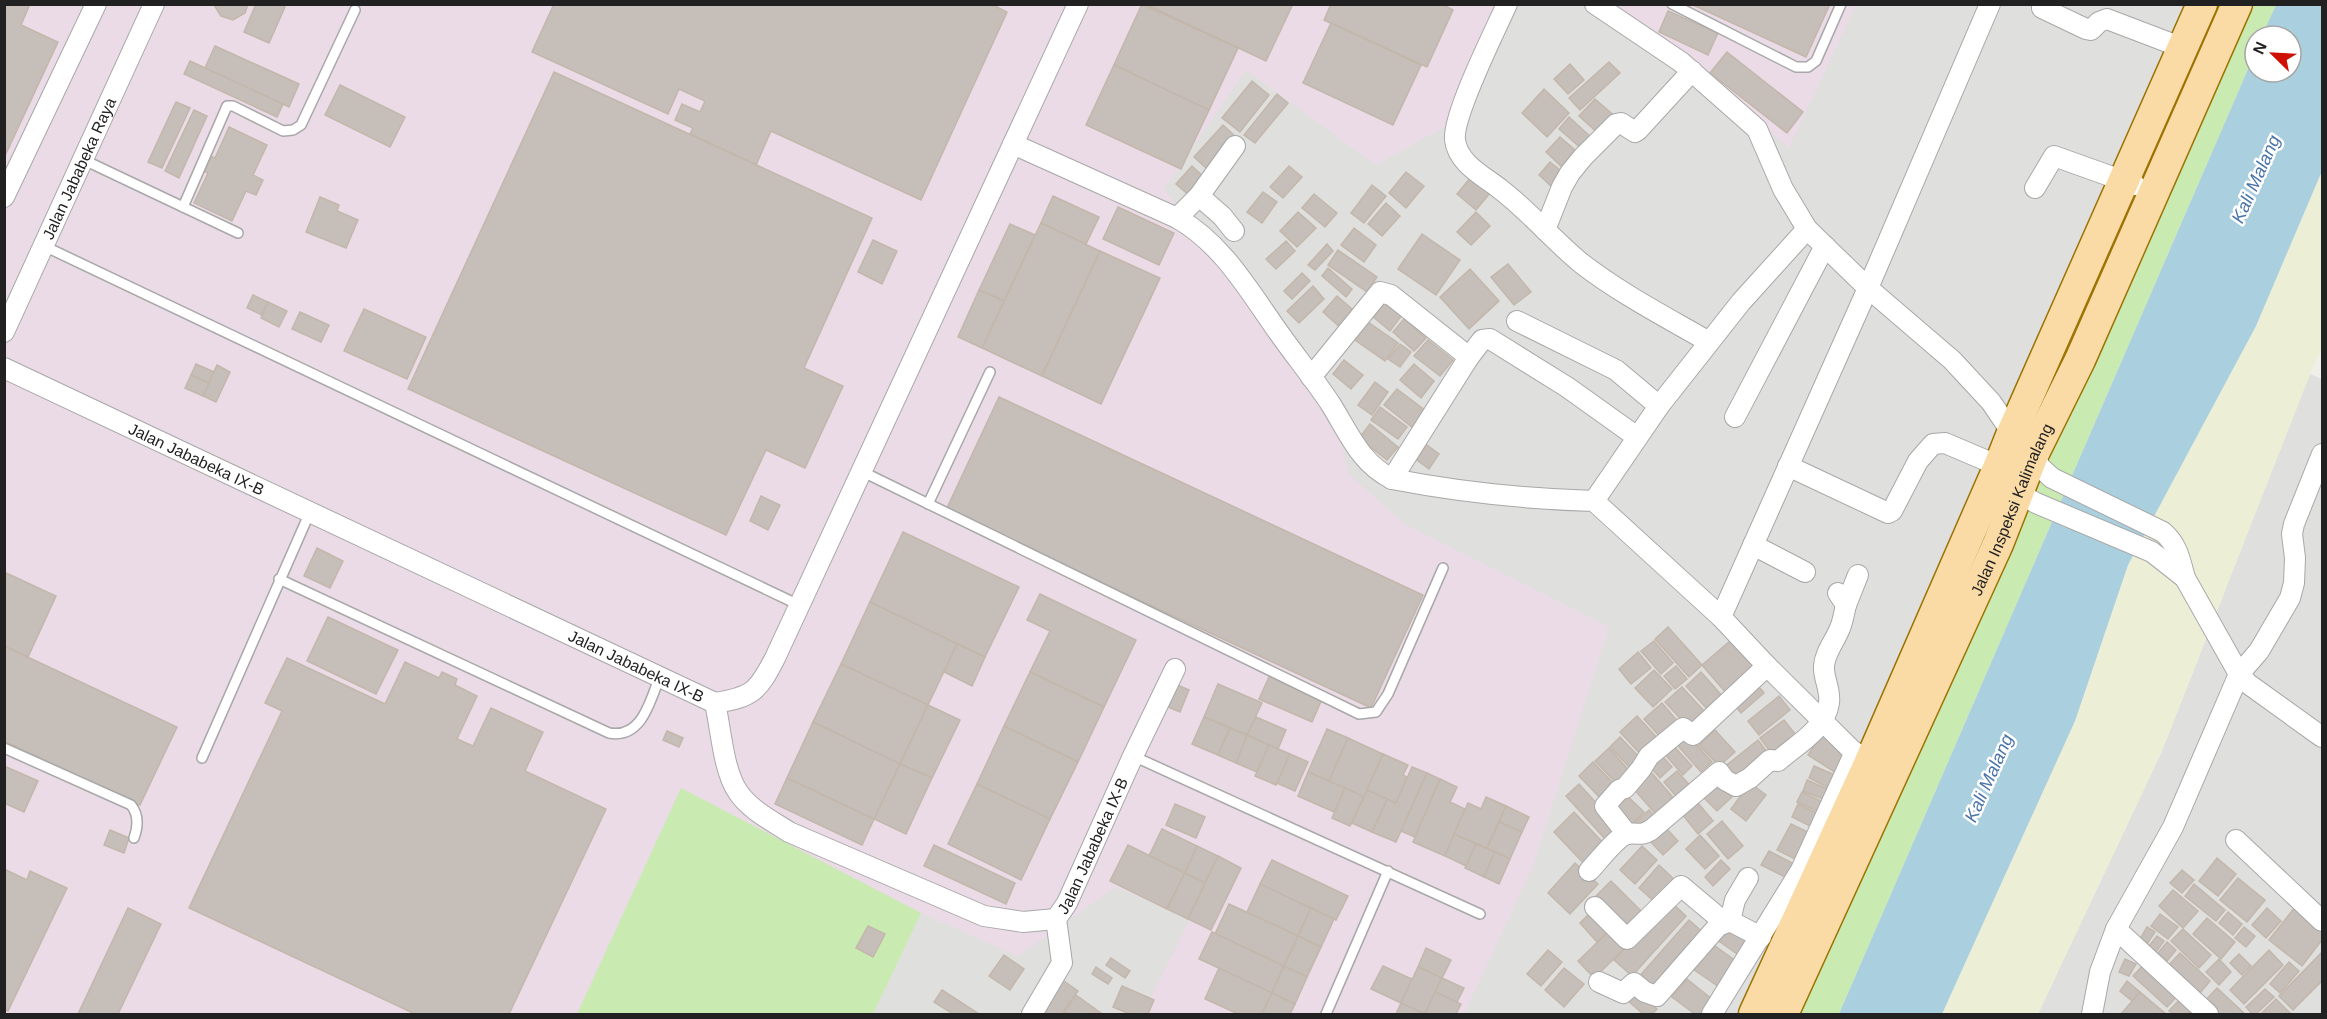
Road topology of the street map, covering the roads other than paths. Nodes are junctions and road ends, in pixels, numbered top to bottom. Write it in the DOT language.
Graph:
graph roads {
  1 [pos="96,4"];
  2 [pos="154,4"];
  3 [pos="1078,4"];
  4 [pos="1507,4"];
  5 [pos="1595,4"];
  6 [pos="1672,4"];
  7 [pos="1841,4"];
  8 [pos="1990,4"];
  9 [pos="2202,4"];
  10 [pos="2237,4"];
  11 [pos="2042,8"];
  12 [pos="356,10"];
  13 [pos="2183,48"];
  14 [pos="1692,71"];
  15 [pos="1013,144"];
  16 [pos="1235,146"];
  17 [pos="84,160"];
  18 [pos="2125,181"];
  19 [pos="2035,188"];
  20 [pos="2153,194"];
  21 [pos="1199,196"];
  22 [pos="4,197"];
  23 [pos="183,207"];
  24 [pos="1177,218"];
  25 [pos="1808,229"];
  26 [pos="1545,230"];
  27 [pos="1234,231"];
  28 [pos="238,233"];
  29 [pos="44,246"];
  30 [pos="1825,246"];
  31 [pos="1868,288"];
  32 [pos="1517,321"];
  33 [pos="4,332"];
  34 [pos="1709,342"];
  35 [pos="1469,357"];
  36 [pos="4,368"];
  37 [pos="990,372"];
  38 [pos="1311,377"];
  39 [pos="1659,406"];
  40 [pos="1735,417"];
  41 [pos="2012,432"];
  42 [pos="1637,437"];
  43 [pos="2322,454"];
  44 [pos="2033,455"];
  45 [pos="1788,466"];
  46 [pos="1999,466"];
  47 [pos="861,471"];
  48 [pos="1392,479"];
  49 [pos="2027,498"];
  50 [pos="1594,501"];
  51 [pos="928,504"];
  52 [pos="310,512"];
  53 [pos="1753,546"];
  54 [pos="1443,568"];
  55 [pos="1805,572"];
  56 [pos="1858,575"];
  57 [pos="2185,578"];
  58 [pos="279,579"];
  59 [pos="799,605"];
  60 [pos="1721,617"];
  61 [pos="1767,666"];
  62 [pos="1175,669"];
  63 [pos="2239,674"];
  64 [pos="660,676"];
  65 [pos="715,703"];
  66 [pos="1822,720"];
  67 [pos="2322,737"];
  68 [pos="4,748"];
  69 [pos="1133,756"];
  70 [pos="202,758"];
  71 [pos="1862,759"];
  72 [pos="1627,834"];
  73 [pos="134,838"];
  74 [pos="2236,840"];
  75 [pos="1388,871"];
  76 [pos="1589,871"];
  77 [pos="1748,878"];
  78 [pos="1594,907"];
  79 [pos="1480,914"];
  80 [pos="1056,919"];
  81 [pos="1730,921"];
  82 [pos="2322,921"];
  83 [pos="2116,929"];
  84 [pos="1761,937"];
  85 [pos="1599,982"];
  86 [pos="1724,997"];
  87 [pos="1032,1014"];
  88 [pos="1326,1014"];
  89 [pos="1712,1014"];
  90 [pos="1764,1014"];
  91 [pos="2092,1014"];
  92 [pos="2208,1014"];
  1 -- 22 [label="street"];
  2 -- 17 [label="street, Jalan Jababeka Raya"];
  3 -- 15 [label="street"];
  4 -- 26 [label="street"];
  5 -- 14 [label="street"];
  6 -- 7 [label="lane"];
  8 -- 31 [label="street"];
  9 -- 13 [label="main road, Jalan Inspeksi Kalimalang"];
  10 -- 20 [label="main road, Jalan Inspeksi Kalimalang"];
  11 -- 13 [label="street"];
  12 -- 23 [label="lane"];
  13 -- 18 [label="main road, Jalan Inspeksi Kalimalang"];
  14 -- 25 [label="street"];
  14 -- 26 [label="street"];
  15 -- 24 [label="street"];
  15 -- 47 [label="street"];
  16 -- 21 [label="street"];
  17 -- 23 [label="lane"];
  17 -- 29 [label="street, Jalan Jababeka Raya"];
  18 -- 19 [label="street"];
  18 -- 20 [label="street"];
  18 -- 41 [label="main road, Jalan Inspeksi Kalimalang"];
  20 -- 44 [label="main road, Jalan Inspeksi Kalimalang"];
  21 -- 24 [label="street"];
  21 -- 27 [label="street"];
  23 -- 28 [label="lane"];
  24 -- 38 [label="street"];
  25 -- 30 [label="street"];
  25 -- 34 [label="street"];
  26 -- 34 [label="street"];
  29 -- 33 [label="street, Jalan Jababeka Raya"];
  29 -- 59 [label="lane"];
  30 -- 31 [label="street"];
  30 -- 40 [label="street"];
  31 -- 41 [label="street"];
  31 -- 45 [label="street"];
  32 -- 39 [label="street"];
  34 -- 39 [label="street"];
  35 -- 38 [label="street"];
  35 -- 42 [label="street"];
  35 -- 48 [label="street"];
  36 -- 52 [label="street, Jalan Jababeka IX-B"];
  37 -- 51 [label="lane"];
  38 -- 48 [label="street"];
  39 -- 42 [label="street"];
  41 -- 44 [label="street"];
  41 -- 46 [label="main road, Jalan Inspeksi Kalimalang"];
  42 -- 50 [label="street"];
  43 -- 63 [label="street"];
  44 -- 49 [label="main road, Jalan Inspeksi Kalimalang"];
  44 -- 57 [label="street"];
  45 -- 46 [label="street"];
  45 -- 53 [label="street"];
  46 -- 71 [label="main road, Jalan Inspeksi Kalimalang"];
  47 -- 51 [label="lane"];
  47 -- 59 [label="street"];
  48 -- 50 [label="street"];
  49 -- 57 [label="street"];
  49 -- 90 [label="main road, Jalan Inspeksi Kalimalang"];
  50 -- 60 [label="street"];
  51 -- 54 [label="lane"];
  52 -- 58 [label="lane"];
  52 -- 64 [label="street, Jalan Jababeka IX-B"];
  53 -- 55 [label="street"];
  53 -- 60 [label="street"];
  56 -- 66 [label="street"];
  57 -- 63 [label="street"];
  58 -- 64 [label="lane"];
  58 -- 70 [label="lane"];
  59 -- 65 [label="street"];
  60 -- 61 [label="street"];
  61 -- 66 [label="street"];
  61 -- 72 [label="street"];
  62 -- 69 [label="street, Jalan Jababeka IX-B"];
  63 -- 67 [label="street"];
  63 -- 83 [label="street"];
  64 -- 65 [label="street, Jalan Jababeka IX-B"];
  65 -- 80 [label="street, Jalan Jababeka IX-B"];
  66 -- 71 [label="street"];
  66 -- 72 [label="street"];
  68 -- 73 [label="lane"];
  69 -- 75 [label="lane"];
  69 -- 80 [label="street, Jalan Jababeka IX-B"];
  71 -- 84 [label="street"];
  71 -- 90 [label="main road, Jalan Inspeksi Kalimalang"];
  72 -- 76 [label="street"];
  74 -- 82 [label="street"];
  75 -- 79 [label="lane"];
  75 -- 88 [label="lane"];
  77 -- 81 [label="street"];
  78 -- 81 [label="street"];
  80 -- 87 [label="street"];
  81 -- 84 [label="street"];
  81 -- 85 [label="street"];
  83 -- 91 [label="street"];
  83 -- 92 [label="street"];
  84 -- 86 [label="street"];
  86 -- 89 [label="street"];
  86 -- 90 [label="street"];
}
